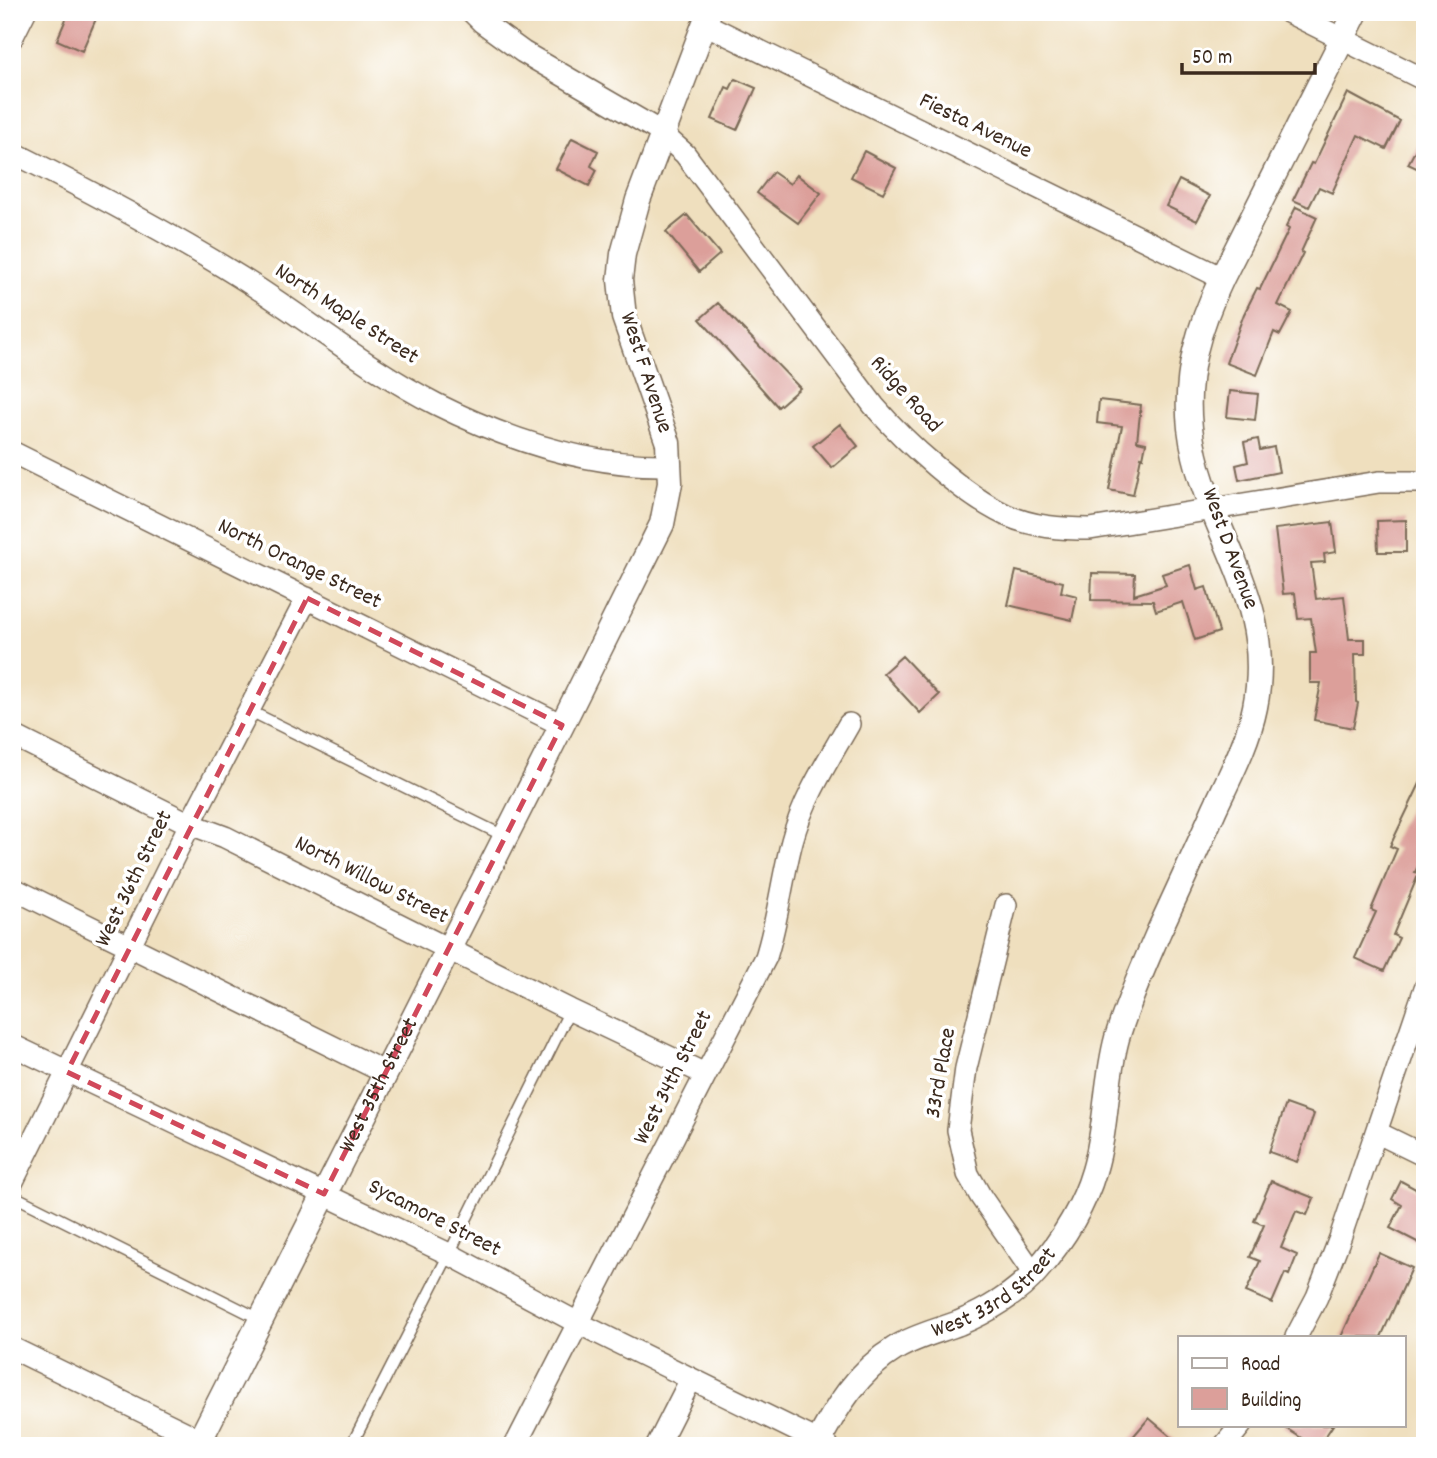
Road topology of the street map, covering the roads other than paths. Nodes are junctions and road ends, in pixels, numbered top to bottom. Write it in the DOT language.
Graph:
graph roads {
  1 [pos="25,12"];
  2 [pos="472,12"];
  3 [pos="1288,12"];
  4 [pos="1356,12"];
  5 [pos="707,18"];
  6 [pos="12,38"];
  7 [pos="1343,39"];
  8 [pos="1425,80"];
  9 [pos="662,135"];
  10 [pos="12,152"];
  11 [pos="1222,278"];
  12 [pos="12,452"];
  13 [pos="670,465"];
  14 [pos="1425,482"];
  15 [pos="1214,510"];
  16 [pos="307,598"];
  17 [pos="250,711"];
  18 [pos="849,724"];
  19 [pos="562,725"];
  20 [pos="12,736"];
  21 [pos="190,824"];
  22 [pos="506,837"];
  23 [pos="12,888"];
  24 [pos="1006,905"];
  25 [pos="131,947"];
  26 [pos="448,950"];
  27 [pos="1425,988"];
  28 [pos="570,1010"];
  29 [pos="12,1045"];
  30 [pos="67,1072"];
  31 [pos="386,1073"];
  32 [pos="705,1074"];
  33 [pos="1106,1096"];
  34 [pos="1376,1132"];
  35 [pos="1425,1156"];
  36 [pos="12,1183"];
  37 [pos="324,1194"];
  38 [pos="12,1195"];
  39 [pos="449,1254"];
  40 [pos="1034,1275"];
  41 [pos="260,1320"];
  42 [pos="578,1323"];
  43 [pos="1297,1336"];
  44 [pos="12,1348"];
  45 [pos="691,1379"];
  46 [pos="1240,1426"];
  47 [pos="203,1443"];
  48 [pos="821,1444"];
  49 [pos="351,1446"];
  50 [pos="515,1446"];
  51 [pos="657,1446"];
  52 [pos="1224,1446"];
  1 -- 6 [label="street"];
  2 -- 9 [label="street, Ridge Road"];
  3 -- 7 [label="street"];
  4 -- 7 [label="street, West D Avenue"];
  5 -- 9 [label="street, West F Avenue"];
  5 -- 11 [label="street, Fiesta Avenue"];
  7 -- 8 [label="street"];
  7 -- 11 [label="street, West D Avenue"];
  9 -- 13 [label="street, West F Avenue"];
  9 -- 15 [label="street, Ridge Road"];
  10 -- 13 [label="street, North Maple Street"];
  11 -- 15 [label="street, West D Avenue"];
  12 -- 16 [label="street, North Orange Street"];
  13 -- 19 [label="street, West F Avenue"];
  14 -- 15 [label="street, Ridge Road"];
  15 -- 33 [label="street, West D Avenue"];
  16 -- 17 [label="street, West 36th Street"];
  16 -- 19 [label="street, North Orange Street"];
  17 -- 21 [label="street, West 36th Street"];
  17 -- 22 [label="lane"];
  18 -- 32 [label="street, West 34th Street"];
  19 -- 22 [label="street, West 35th Street"];
  20 -- 21 [label="street, North Willow Street"];
  21 -- 25 [label="street, West 36th Street"];
  21 -- 26 [label="street, North Willow Street"];
  22 -- 26 [label="street, West 35th Street"];
  23 -- 25 [label="street"];
  24 -- 40 [label="street, 33rd Place"];
  25 -- 30 [label="street, West 36th Street"];
  25 -- 31 [label="street"];
  26 -- 28 [label="street, North Willow Street"];
  26 -- 31 [label="street, West 35th Street"];
  27 -- 34 [label="street"];
  28 -- 32 [label="street, North Willow Street"];
  28 -- 39 [label="lane"];
  29 -- 30 [label="street, Sycamore Street"];
  30 -- 36 [label="street, West 36th Street"];
  30 -- 37 [label="street, Sycamore Street"];
  31 -- 37 [label="street, West 35th Street"];
  32 -- 42 [label="street, West 34th Street"];
  33 -- 40 [label="street, West 33rd Street"];
  34 -- 35 [label="street"];
  34 -- 43 [label="street"];
  37 -- 39 [label="street, Sycamore Street"];
  37 -- 41 [label="street, West 35th Street"];
  38 -- 41 [label="lane"];
  39 -- 42 [label="street, Sycamore Street"];
  39 -- 49 [label="lane"];
  40 -- 48 [label="street, West 33rd Street"];
  41 -- 47 [label="street, West 35th Street"];
  42 -- 45 [label="street, Sycamore Street"];
  42 -- 50 [label="street, West 34th Street"];
  44 -- 47 [label="street"];
  45 -- 48 [label="street, Sycamore Street"];
  45 -- 51 [label="street"];
  46 -- 52 [label="street"];
}
